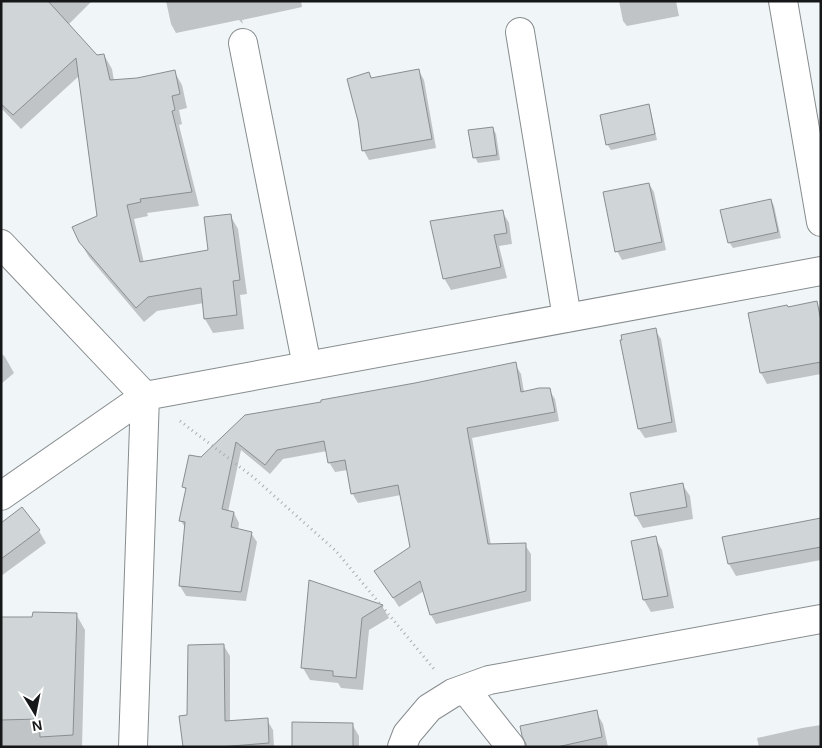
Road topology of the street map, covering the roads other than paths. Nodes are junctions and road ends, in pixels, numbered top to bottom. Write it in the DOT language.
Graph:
graph roads {
  1 [pos="783,1"];
  2 [pos="520,32"];
  3 [pos="243,43"];
  4 [pos="821,222"];
  5 [pos="1,244"];
  6 [pos="821,271"];
  7 [pos="567,318"];
  8 [pos="307,366"];
  9 [pos="145,396"];
  10 [pos="1,496"];
  11 [pos="821,619"];
  12 [pos="459,691"];
  13 [pos="133,747"];
  14 [pos="402,747"];
  15 [pos="511,747"];
  1 -- 4 [label="street"];
  2 -- 7 [label="street"];
  3 -- 8 [label="street"];
  5 -- 9 [label="street"];
  6 -- 7 [label="street"];
  7 -- 8 [label="street"];
  8 -- 9 [label="street"];
  9 -- 10 [label="street"];
  9 -- 13 [label="street"];
  11 -- 12 [label="street"];
  12 -- 14 [label="street"];
  12 -- 15 [label="street"];
}
